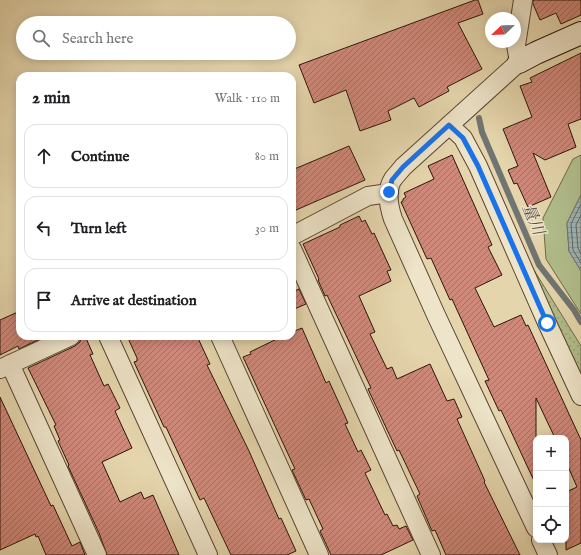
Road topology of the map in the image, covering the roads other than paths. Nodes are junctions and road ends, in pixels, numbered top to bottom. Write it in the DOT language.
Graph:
graph roads {
  1 [pos="523,0"];
  2 [pos="581,33"];
  3 [pos="519,62"];
  4 [pos="449,125"];
  5 [pos="389,192"];
  6 [pos="296,234"];
  7 [pos="296,259"];
  8 [pos="62,340"];
  9 [pos="110,340"];
  10 [pos="222,340"];
  11 [pos="5,366"];
  12 [pos="581,396"];
  13 [pos="533,522"];
  14 [pos="543,543"];
  15 [pos="97,555"];
  16 [pos="208,555"];
  17 [pos="319,555"];
  18 [pos="431,555"];
  19 [pos="548,555"];
  1 -- 3 [label="street"];
  2 -- 3 [label="street"];
  3 -- 4 [label="street"];
  4 -- 5 [label="street"];
  4 -- 12 [label="street"];
  5 -- 6 [label="street"];
  5 -- 13 [label="street"];
  7 -- 18 [label="street"];
  8 -- 11 [label="street"];
  9 -- 16 [label="street"];
  10 -- 17 [label="street"];
  11 -- 15 [label="street"];
  14 -- 19 [label="street"];
}
